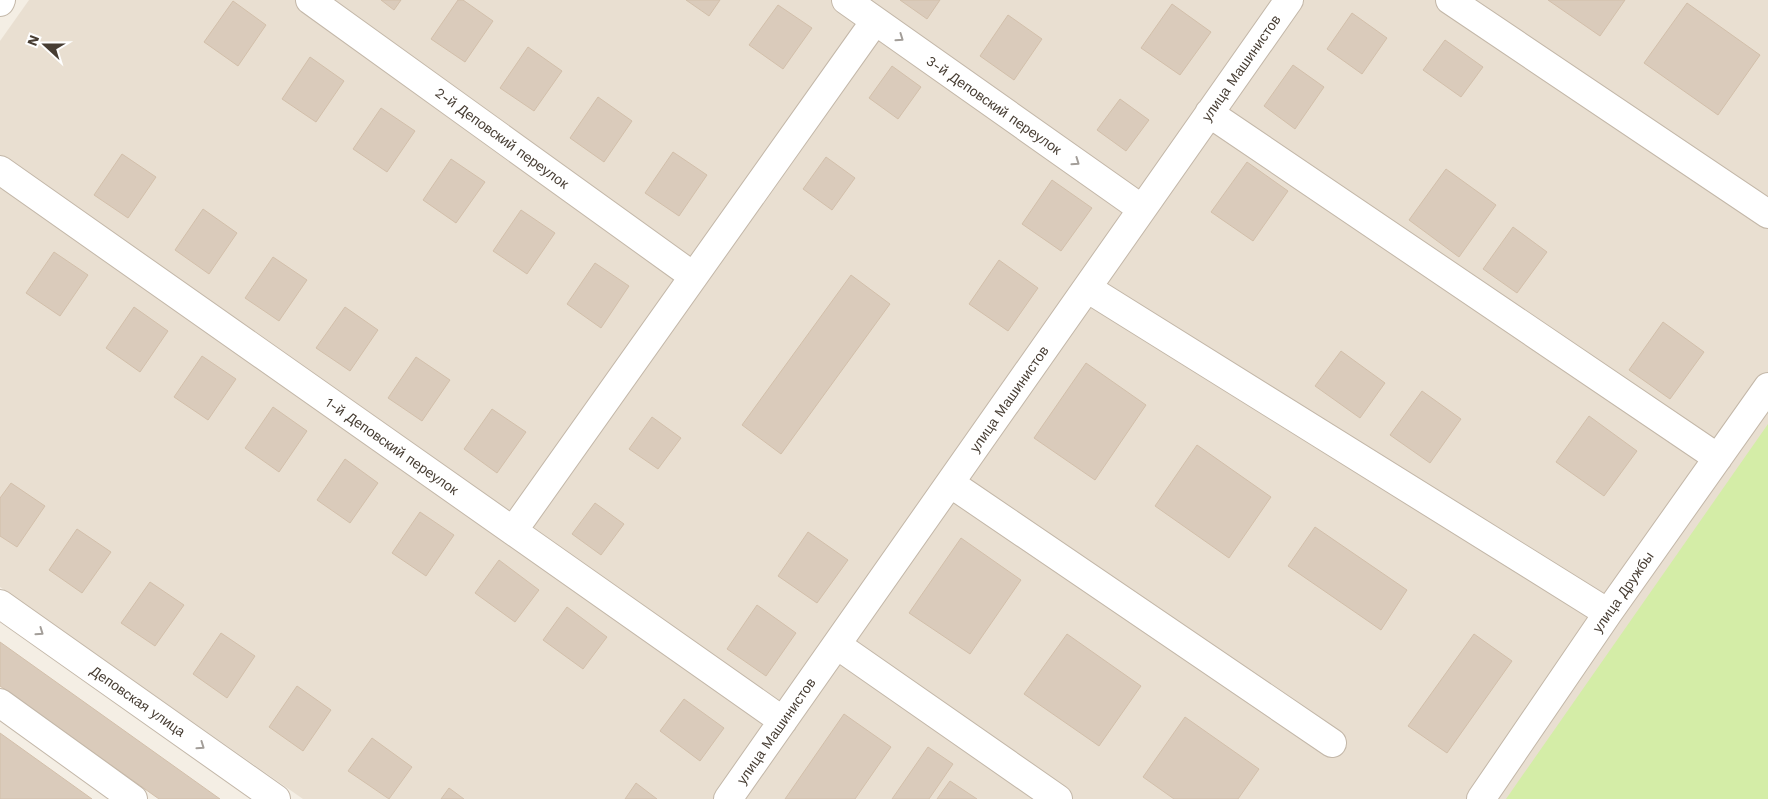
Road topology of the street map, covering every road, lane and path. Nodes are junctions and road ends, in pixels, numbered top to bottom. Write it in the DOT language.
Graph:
graph roads {
  1 [pos="310,0"];
  2 [pos="846,0"];
  3 [pos="1289,0"];
  4 [pos="1450,0"];
  5 [pos="875,21"];
  6 [pos="1209,113"];
  7 [pos="0,170"];
  8 [pos="1142,209"];
  9 [pos="1768,214"];
  10 [pos="693,276"];
  11 [pos="1087,288"];
  12 [pos="1768,387"];
  13 [pos="1718,458"];
  14 [pos="950,483"];
  15 [pos="514,532"];
  16 [pos="0,604"];
  17 [pos="1608,613"];
  18 [pos="837,644"];
  19 [pos="0,703"];
  20 [pos="783,721"];
  21 [pos="1332,743"];
  22 [pos="133,799"];
  23 [pos="276,799"];
  24 [pos="728,799"];
  25 [pos="1058,799"];
  26 [pos="1482,799"];
  1 -- 10 [label="street, 2-й Деповский переулок"];
  2 -- 5 [label="street, 3-й Деповский переулок"];
  3 -- 6 [label="street, улица Машинистов"];
  4 -- 9 [label="street"];
  5 -- 8 [label="street, 3-й Деповский переулок, one-way"];
  5 -- 10 [label="street"];
  6 -- 8 [label="street, улица Машинистов"];
  6 -- 13 [label="street"];
  7 -- 15 [label="street, 1-й Деповский переулок"];
  8 -- 11 [label="street, улица Машинистов"];
  10 -- 15 [label="street"];
  11 -- 14 [label="street, улица Машинистов"];
  11 -- 17 [label="street"];
  12 -- 13 [label="street, улица Дружбы"];
  13 -- 17 [label="street, улица Дружбы"];
  14 -- 18 [label="street, улица Машинистов"];
  14 -- 21 [label="street"];
  15 -- 20 [label="street, 1-й Деповский переулок"];
  16 -- 23 [label="street, Деповская улица, one-way"];
  17 -- 26 [label="street, улица Дружбы"];
  18 -- 20 [label="street, улица Машинистов"];
  18 -- 25 [label="street"];
  19 -- 22 [label="street"];
  20 -- 24 [label="street, улица Машинистов"];
}
